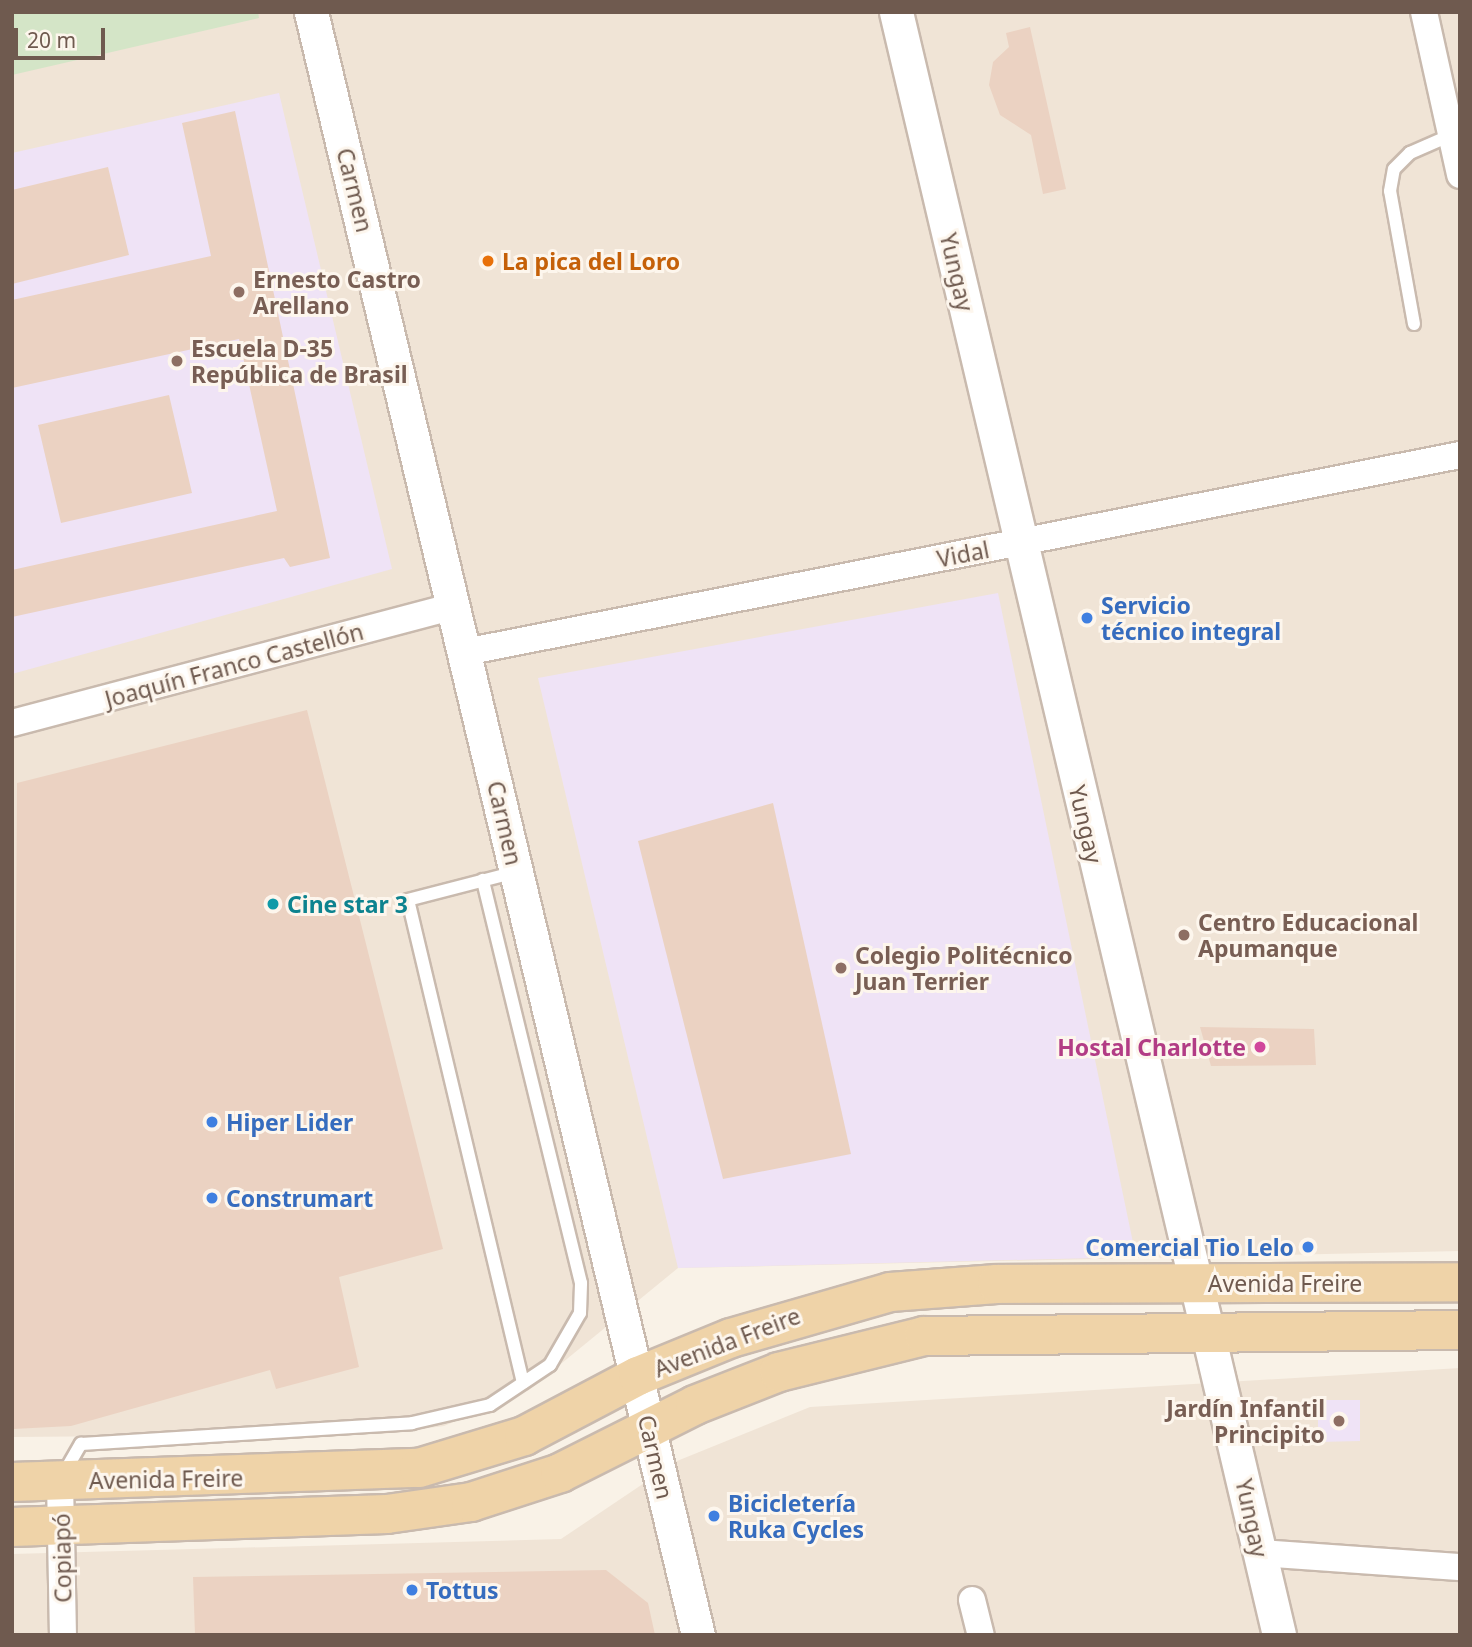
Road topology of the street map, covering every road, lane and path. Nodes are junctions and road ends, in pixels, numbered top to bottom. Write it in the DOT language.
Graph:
graph roads {
  1 [pos="311,12"];
  2 [pos="896,12"];
  3 [pos="1424,12"];
  4 [pos="1451,135"];
  5 [pos="1460,175"];
  6 [pos="1414,324"];
  7 [pos="1460,456"];
  8 [pos="1020,542"];
  9 [pos="455,606"];
  10 [pos="466,652"];
  11 [pos="12,723"];
  12 [pos="516,872"];
  13 [pos="483,880"];
  14 [pos="1460,1282"];
  15 [pos="1192,1283"];
  16 [pos="1460,1330"];
  17 [pos="1212,1332"];
  18 [pos="638,1376"];
  19 [pos="523,1382"];
  20 [pos="649,1428"];
  21 [pos="60,1481"];
  22 [pos="12,1482"];
  23 [pos="12,1527"];
  24 [pos="62,1527"];
  25 [pos="1259,1553"];
  26 [pos="1460,1567"];
  27 [pos="972,1600"];
  28 [pos="64,1635"];
  29 [pos="698,1635"];
  30 [pos="981,1635"];
  31 [pos="1279,1635"];
  1 -- 9 [label="street, Carmen"];
  2 -- 8 [label="street, Yungay"];
  3 -- 4 [label="street"];
  4 -- 5 [label="street"];
  4 -- 6 [label="lane"];
  7 -- 8 [label="street, Vidal"];
  8 -- 10 [label="street, Vidal"];
  8 -- 15 [label="street, Yungay"];
  9 -- 10 [label="street, Carmen"];
  9 -- 11 [label="street, Joaquín Franco Castellón"];
  10 -- 12 [label="street, Carmen"];
  12 -- 13 [label="lane"];
  12 -- 18 [label="street, Carmen"];
  13 -- 19 [label="lane"];
  13 -- 19 [label="lane"];
  14 -- 15 [label="main road, Avenida Freire"];
  15 -- 17 [label="street, Yungay"];
  15 -- 18 [label="main road, Avenida Freire"];
  16 -- 17 [label="main road, Avenida Freire"];
  17 -- 20 [label="main road, Avenida Freire"];
  17 -- 25 [label="street, Yungay"];
  18 -- 20 [label="street, Carmen"];
  18 -- 21 [label="main road, Avenida Freire"];
  19 -- 21 [label="lane"];
  20 -- 24 [label="main road, Avenida Freire"];
  20 -- 29 [label="street, Carmen"];
  21 -- 22 [label="main road, Avenida Freire"];
  21 -- 24 [label="street, Copiapó"];
  23 -- 24 [label="main road, Avenida Freire"];
  24 -- 28 [label="street, Copiapó"];
  25 -- 26 [label="street"];
  25 -- 31 [label="street, Yungay"];
  27 -- 30 [label="street"];
}
